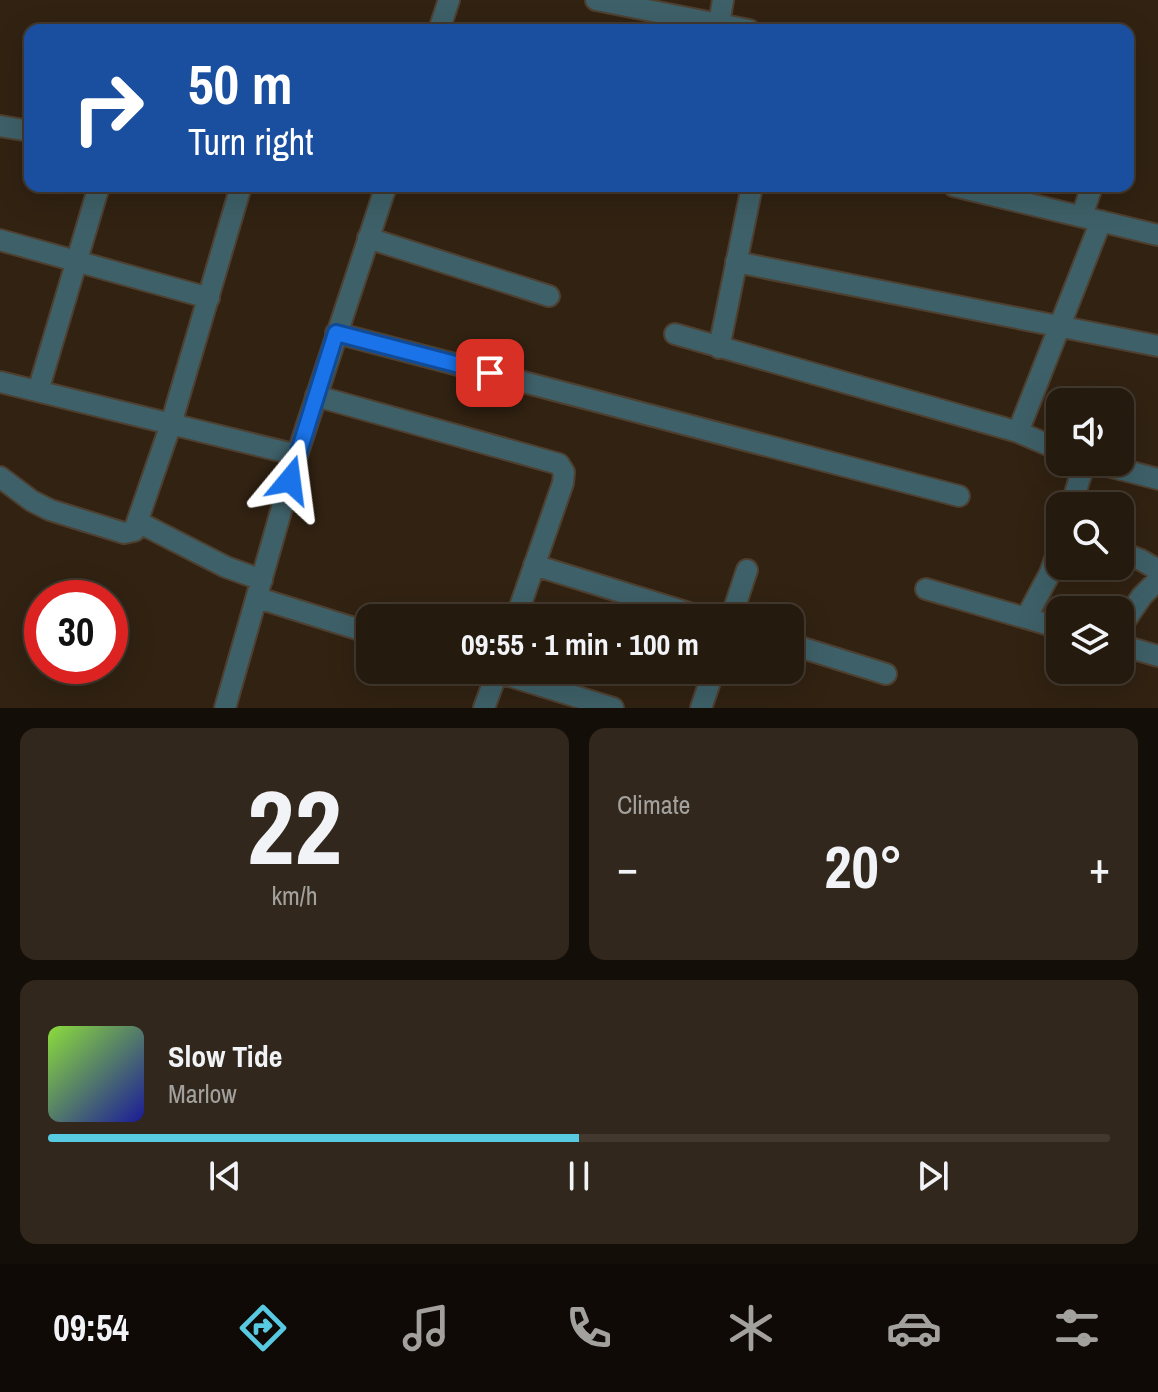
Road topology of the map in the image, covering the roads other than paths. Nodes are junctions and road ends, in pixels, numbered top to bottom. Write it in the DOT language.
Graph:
graph roads {
  1 [pos="449,0"];
  2 [pos="596,0"];
  3 [pos="723,0"];
  4 [pos="441,24"];
  5 [pos="701,24"];
  6 [pos="719,24"];
  7 [pos="0,126"];
  8 [pos="24,130"];
  9 [pos="97,192"];
  10 [pos="239,192"];
  11 [pos="384,192"];
  12 [pos="751,192"];
  13 [pos="980,192"];
  14 [pos="1092,192"];
  15 [pos="1092,218"];
  16 [pos="1158,235"];
  17 [pos="368,238"];
  18 [pos="0,240"];
  19 [pos="76,261"];
  20 [pos="736,262"];
  21 [pos="549,296"];
  22 [pos="209,298"];
  23 [pos="1059,327"];
  24 [pos="336,333"];
  25 [pos="675,334"];
  26 [pos="1158,346"];
  27 [pos="719,348"];
  28 [pos="0,382"];
  29 [pos="38,391"];
  30 [pos="316,396"];
  31 [pos="171,424"];
  32 [pos="1018,432"];
  33 [pos="1046,444"];
  34 [pos="297,455"];
  35 [pos="1134,473"];
  36 [pos="0,477"];
  37 [pos="1158,479"];
  38 [pos="959,496"];
  39 [pos="138,522"];
  40 [pos="1134,557"];
  41 [pos="534,565"];
  42 [pos="747,570"];
  43 [pos="1158,570"];
  44 [pos="1046,580"];
  45 [pos="1158,580"];
  46 [pos="260,589"];
  47 [pos="926,589"];
  48 [pos="521,604"];
  49 [pos="660,604"];
  50 [pos="736,604"];
  51 [pos="1134,608"];
  52 [pos="1026,618"];
  53 [pos="1046,624"];
  54 [pos="356,627"];
  55 [pos="804,648"];
  56 [pos="1134,649"];
  57 [pos="1158,656"];
  58 [pos="886,674"];
  59 [pos="491,684"];
  60 [pos="535,684"];
  61 [pos="709,684"];
  62 [pos="602,706"];
  63 [pos="225,708"];
  64 [pos="484,708"];
  65 [pos="701,708"];
  1 -- 4 [label="street"];
  2 -- 5 [label="street"];
  3 -- 6 [label="street"];
  7 -- 8 [label="street"];
  9 -- 19 [label="street"];
  10 -- 22 [label="street"];
  11 -- 17 [label="street"];
  12 -- 20 [label="street"];
  13 -- 15 [label="street"];
  14 -- 15 [label="street"];
  15 -- 16 [label="street"];
  15 -- 23 [label="street"];
  17 -- 21 [label="street"];
  17 -- 24 [label="street"];
  18 -- 19 [label="street"];
  19 -- 22 [label="street"];
  19 -- 29 [label="street"];
  20 -- 23 [label="street"];
  20 -- 27 [label="street"];
  22 -- 31 [label="street"];
  23 -- 26 [label="street"];
  23 -- 32 [label="street"];
  24 -- 30 [label="street"];
  24 -- 38 [label="street"];
  25 -- 27 [label="street"];
  27 -- 32 [label="street"];
  28 -- 29 [label="street"];
  29 -- 31 [label="street"];
  30 -- 34 [label="street"];
  30 -- 41 [label="street"];
  31 -- 34 [label="street"];
  31 -- 39 [label="street"];
  32 -- 33 [label="street"];
  34 -- 46 [label="street"];
  35 -- 37 [label="street"];
  36 -- 39 [label="street"];
  39 -- 46 [label="street"];
  40 -- 43 [label="street"];
  41 -- 48 [label="street"];
  41 -- 49 [label="street"];
  42 -- 50 [label="street"];
  44 -- 52 [label="street"];
  45 -- 51 [label="street"];
  46 -- 54 [label="street"];
  46 -- 63 [label="street"];
  47 -- 52 [label="street"];
  52 -- 53 [label="street"];
  55 -- 58 [label="street"];
  56 -- 57 [label="street"];
  59 -- 64 [label="street"];
  60 -- 62 [label="street"];
  61 -- 65 [label="street"];
}
